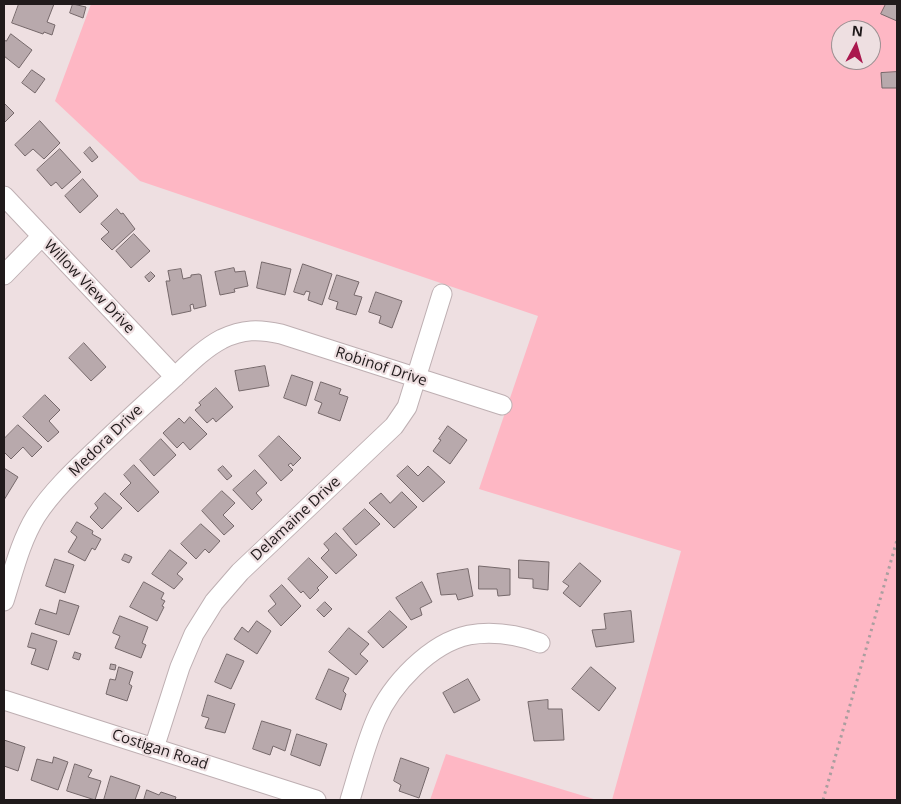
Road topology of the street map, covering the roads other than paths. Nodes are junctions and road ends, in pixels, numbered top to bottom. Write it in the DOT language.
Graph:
graph roads {
  1 [pos="4,196"];
  2 [pos="41,237"];
  3 [pos="4,274"];
  4 [pos="442,294"];
  5 [pos="260,330"];
  6 [pos="175,377"];
  7 [pos="416,378"];
  8 [pos="502,405"];
  9 [pos="4,601"];
  10 [pos="540,643"];
  11 [pos="4,700"];
  12 [pos="154,748"];
  13 [pos="316,800"];
  14 [pos="350,800"];
  1 -- 2 [label="street, Willow View Drive"];
  2 -- 3 [label="street"];
  2 -- 6 [label="street, Willow View Drive"];
  4 -- 7 [label="street, Delamaine Drive"];
  5 -- 6 [label="street, Medora Drive"];
  5 -- 7 [label="street, Robinof Drive"];
  6 -- 9 [label="street, Medora Drive"];
  7 -- 8 [label="street, Robinof Drive"];
  7 -- 12 [label="street, Delamaine Drive"];
  10 -- 14 [label="street"];
  11 -- 12 [label="street, Costigan Road"];
  12 -- 13 [label="street, Costigan Road"];
}
